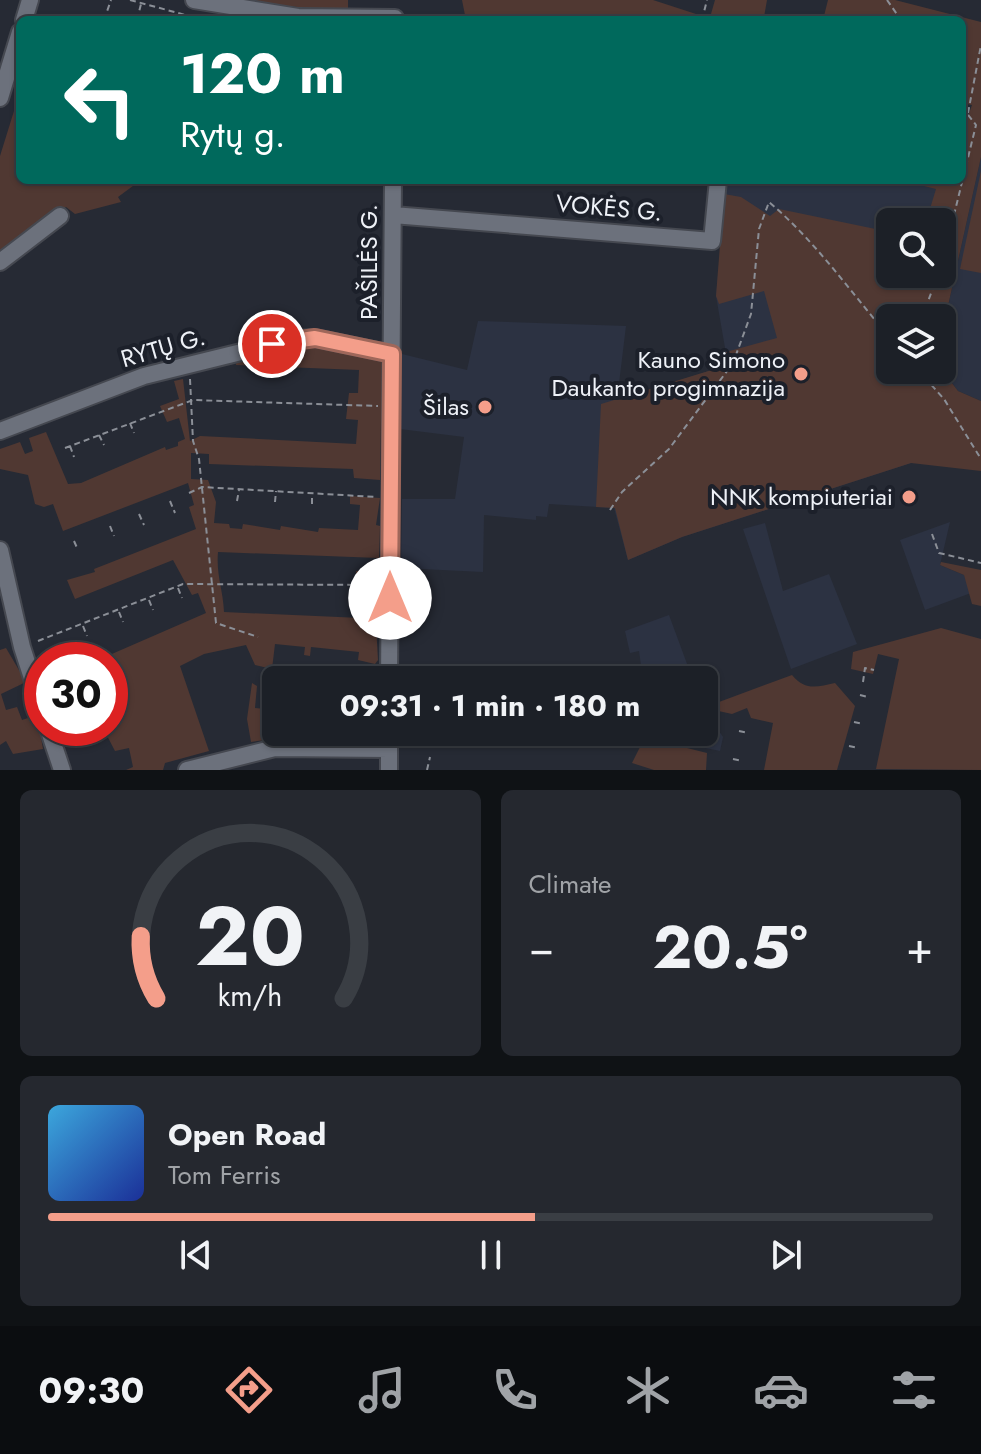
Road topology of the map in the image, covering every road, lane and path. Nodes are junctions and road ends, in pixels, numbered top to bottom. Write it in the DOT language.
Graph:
graph roads {
  1 [pos="130,0"];
  2 [pos="194,0"];
  3 [pos="141,3"];
  4 [pos="170,11"];
  5 [pos="138,16"];
  6 [pos="168,16"];
  7 [pos="188,16"];
  8 [pos="292,16"];
  9 [pos="16,45"];
  10 [pos="981,45"];
  11 [pos="0,98"];
  12 [pos="967,114"];
  13 [pos="966,166"];
  14 [pos="393,184"];
  15 [pos="718,184"];
  16 [pos="962,184"];
  17 [pos="956,208"];
  18 [pos="393,215"];
  19 [pos="60,216"];
  20 [pos="0,262"];
  21 [pos="876,320"];
  22 [pos="392,354"];
  23 [pos="189,364"];
  24 [pos="931,384"];
  25 [pos="193,400"];
  26 [pos="391,405"];
  27 [pos="159,413"];
  28 [pos="163,421"];
  29 [pos="130,423"];
  30 [pos="0,431"];
  31 [pos="134,433"];
  32 [pos="99,435"];
  33 [pos="104,445"];
  34 [pos="70,446"];
  35 [pos="65,448"];
  36 [pos="74,457"];
  37 [pos="981,459"];
  38 [pos="202,487"];
  39 [pos="239,489"];
  40 [pos="276,491"];
  41 [pos="189,493"];
  42 [pos="312,493"];
  43 [pos="344,495"];
  44 [pos="390,498"];
  45 [pos="170,501"];
  46 [pos="237,501"];
  47 [pos="275,502"];
  48 [pos="312,504"];
  49 [pos="344,504"];
  50 [pos="610,510"];
  51 [pos="175,513"];
  52 [pos="139,514"];
  53 [pos="144,525"];
  54 [pos="110,526"];
  55 [pos="932,534"];
  56 [pos="114,536"];
  57 [pos="74,541"];
  58 [pos="0,550"];
  59 [pos="78,550"];
  60 [pos="981,563"];
  61 [pos="210,582"];
  62 [pos="242,582"];
  63 [pos="274,583"];
  64 [pos="306,584"];
  65 [pos="345,585"];
  66 [pos="390,586"];
  67 [pos="177,587"];
  68 [pos="242,589"];
  69 [pos="274,590"];
  70 [pos="306,592"];
  71 [pos="345,593"];
  72 [pos="148,598"];
  73 [pos="182,598"];
  74 [pos="118,610"];
  75 [pos="153,610"];
  76 [pos="123,622"];
  77 [pos="82,624"];
  78 [pos="87,636"];
  79 [pos="258,637"];
  80 [pos="22,647"];
  81 [pos="24,653"];
  82 [pos="389,666"];
  83 [pos="874,670"];
  84 [pos="863,682"];
  85 [pos="860,695"];
  86 [pos="868,697"];
  87 [pos="854,722"];
  88 [pos="863,724"];
  89 [pos="739,731"];
  90 [pos="748,733"];
  91 [pos="54,746"];
  92 [pos="304,746"];
  93 [pos="389,746"];
  94 [pos="849,746"];
  95 [pos="858,748"];
  96 [pos="430,757"];
  97 [pos="733,759"];
  98 [pos="742,761"];
  99 [pos="62,770"];
  100 [pos="187,770"];
  101 [pos="389,770"];
  102 [pos="427,770"];
  1 -- 3 [label="path"];
  2 -- 8 [label="street"];
  3 -- 4 [label="path"];
  3 -- 5 [label="path"];
  4 -- 6 [label="path"];
  4 -- 7 [label="path"];
  9 -- 11 [label="street"];
  10 -- 12 [label="path"];
  12 -- 13 [label="path"];
  14 -- 18 [label="street, PAŠILĖS G."];
  15 -- 18 [label="street, VOKĖS G."];
  16 -- 17 [label="path"];
  18 -- 22 [label="street, PAŠILĖS G."];
  19 -- 20 [label="street"];
  21 -- 50 [label="path"];
  22 -- 23 [label="street, RYTŲ G."];
  22 -- 26 [label="street, PAŠILĖS G."];
  23 -- 25 [label="path"];
  23 -- 30 [label="street, RYTŲ G."];
  24 -- 37 [label="path"];
  25 -- 26 [label="path"];
  25 -- 27 [label="path"];
  25 -- 38 [label="path"];
  26 -- 44 [label="street, PAŠILĖS G."];
  27 -- 28 [label="path"];
  27 -- 29 [label="path"];
  29 -- 31 [label="path"];
  29 -- 32 [label="path"];
  32 -- 33 [label="path"];
  32 -- 34 [label="path"];
  34 -- 35 [label="path"];
  34 -- 36 [label="path"];
  38 -- 39 [label="path"];
  38 -- 41 [label="path"];
  38 -- 61 [label="path"];
  39 -- 40 [label="path"];
  39 -- 46 [label="path"];
  40 -- 42 [label="path"];
  40 -- 47 [label="path"];
  42 -- 43 [label="path"];
  42 -- 48 [label="path"];
  43 -- 44 [label="path"];
  43 -- 49 [label="path"];
  44 -- 66 [label="street, PAŠILĖS G."];
  45 -- 51 [label="path"];
  52 -- 53 [label="path"];
  54 -- 56 [label="path"];
  55 -- 60 [label="path"];
  57 -- 59 [label="path"];
  58 -- 80 [label="street"];
  61 -- 62 [label="path"];
  61 -- 67 [label="path"];
  61 -- 79 [label="path"];
  62 -- 63 [label="path"];
  62 -- 68 [label="path"];
  63 -- 64 [label="path"];
  63 -- 69 [label="path"];
  64 -- 65 [label="path"];
  64 -- 70 [label="path"];
  65 -- 66 [label="path"];
  65 -- 71 [label="path"];
  66 -- 82 [label="street, PAŠILĖS G."];
  67 -- 72 [label="path"];
  67 -- 73 [label="path"];
  72 -- 74 [label="path"];
  72 -- 75 [label="path"];
  74 -- 76 [label="path"];
  74 -- 77 [label="path"];
  77 -- 78 [label="path"];
  77 -- 80 [label="path"];
  80 -- 81 [label="street"];
  83 -- 84 [label="path"];
  85 -- 86 [label="path"];
  87 -- 88 [label="path"];
  89 -- 90 [label="path"];
  91 -- 99 [label="street"];
  92 -- 100 [label="street"];
  93 -- 101 [label="street"];
  94 -- 95 [label="path"];
  96 -- 102 [label="path"];
  97 -- 98 [label="path"];
}
